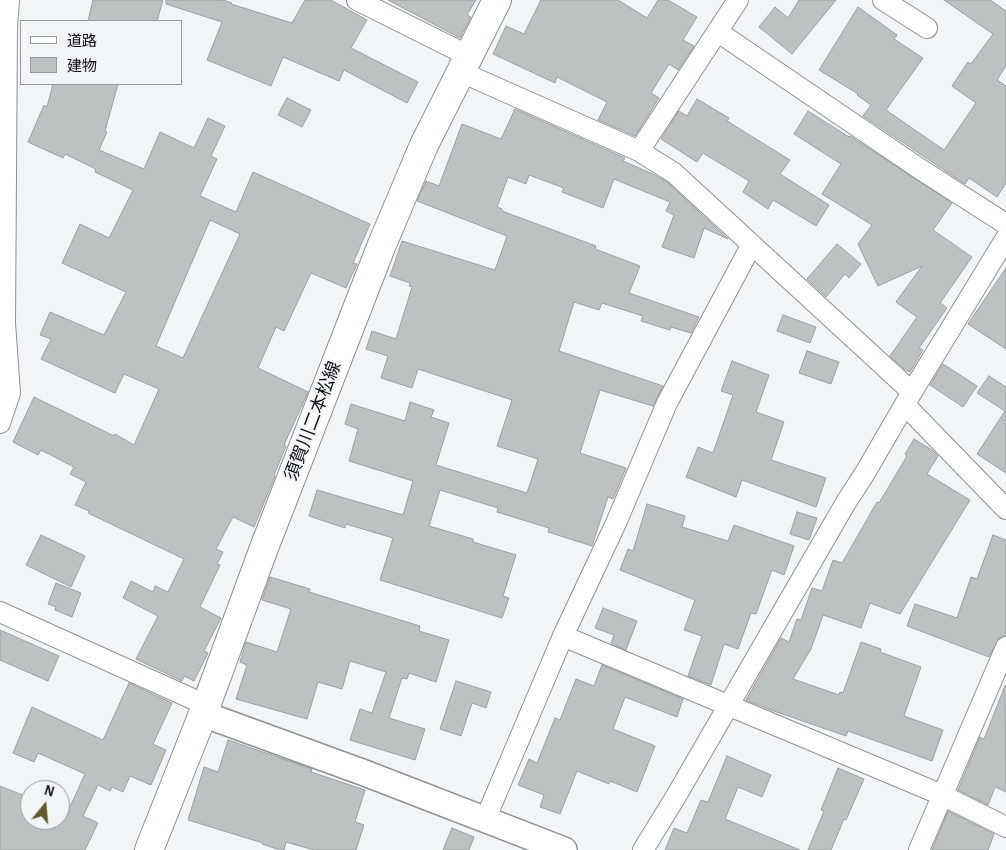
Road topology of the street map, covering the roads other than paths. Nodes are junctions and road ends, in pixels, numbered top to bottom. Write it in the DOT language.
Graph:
graph roads {
  1 [pos="9,0"];
  2 [pos="357,0"];
  3 [pos="497,0"];
  4 [pos="738,0"];
  5 [pos="883,0"];
  6 [pos="3,24"];
  7 [pos="927,28"];
  8 [pos="718,32"];
  9 [pos="465,64"];
  10 [pos="639,152"];
  11 [pos="3,191"];
  12 [pos="1006,224"];
  13 [pos="1006,238"];
  14 [pos="751,246"];
  15 [pos="5,391"];
  16 [pos="908,399"];
  17 [pos="0,424"];
  18 [pos="1006,509"];
  19 [pos="0,612"];
  20 [pos="563,636"];
  21 [pos="1006,646"];
  22 [pos="728,707"];
  23 [pos="204,710"];
  24 [pos="942,795"];
  25 [pos="485,820"];
  26 [pos="1006,827"];
  27 [pos="149,850"];
  28 [pos="564,850"];
  29 [pos="643,850"];
  30 [pos="919,850"];
  1 -- 6 [label="street"];
  2 -- 9 [label="street"];
  3 -- 9 [label="main road, 須賀川二本松線"];
  4 -- 8 [label="street"];
  5 -- 7 [label="street"];
  6 -- 11 [label="street"];
  8 -- 10 [label="street"];
  8 -- 12 [label="street"];
  9 -- 10 [label="street"];
  9 -- 23 [label="main road, 須賀川二本松線"];
  10 -- 14 [label="street"];
  11 -- 15 [label="street"];
  13 -- 16 [label="street"];
  14 -- 16 [label="street"];
  14 -- 20 [label="street"];
  15 -- 17 [label="street"];
  16 -- 18 [label="street"];
  16 -- 22 [label="street"];
  19 -- 23 [label="street"];
  20 -- 22 [label="street"];
  20 -- 25 [label="street"];
  21 -- 24 [label="street"];
  22 -- 24 [label="street"];
  22 -- 29 [label="street"];
  23 -- 25 [label="street"];
  23 -- 27 [label="main road, 須賀川二本松線"];
  24 -- 26 [label="street"];
  24 -- 30 [label="street"];
  25 -- 28 [label="street"];
}
